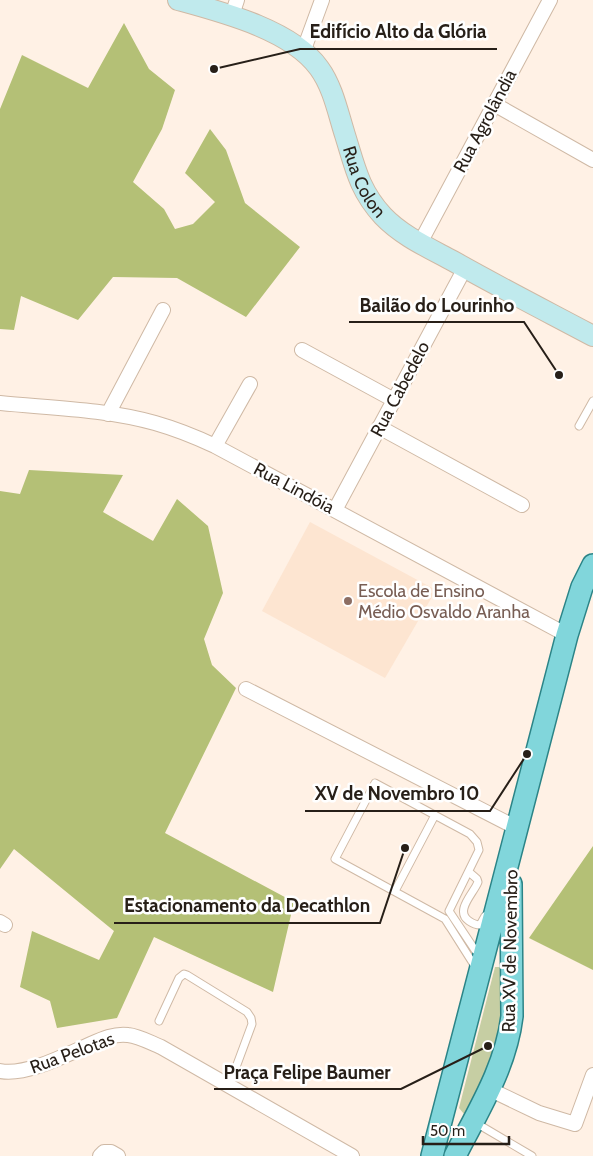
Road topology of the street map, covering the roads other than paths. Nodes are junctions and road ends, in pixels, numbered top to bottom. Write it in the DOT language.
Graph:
graph roads {
  1 [pos="178,0"];
  2 [pos="322,0"];
  3 [pos="550,0"];
  4 [pos="234,8"];
  5 [pos="304,52"];
  6 [pos="494,104"];
  7 [pos="593,160"];
  8 [pos="420,243"];
  9 [pos="465,268"];
  10 [pos="163,310"];
  11 [pos="593,336"];
  12 [pos="302,350"];
  13 [pos="250,384"];
  14 [pos="394,400"];
  15 [pos="0,402"];
  16 [pos="593,402"];
  17 [pos="108,414"];
  18 [pos="579,426"];
  19 [pos="379,428"];
  20 [pos="215,446"];
  21 [pos="522,505"];
  22 [pos="335,510"];
  23 [pos="593,565"];
  24 [pos="567,635"];
  25 [pos="246,689"];
  26 [pos="435,814"];
  27 [pos="517,828"];
  28 [pos="511,854"];
  29 [pos="469,872"];
  30 [pos="504,883"];
  31 [pos="394,891"];
  32 [pos="482,965"];
  33 [pos="511,980"];
  34 [pos="159,1022"];
  35 [pos="0,1071"];
  36 [pos="593,1076"];
  37 [pos="229,1086"];
  38 [pos="489,1089"];
  39 [pos="446,1106"];
  40 [pos="473,1122"];
  41 [pos="100,1156"];
  42 [pos="118,1156"];
  43 [pos="352,1156"];
  44 [pos="432,1156"];
  45 [pos="455,1156"];
  46 [pos="532,1156"];
  1 -- 4 [label="street, Rua Colon"];
  2 -- 5 [label="street"];
  3 -- 6 [label="street, Rua Agrolândia"];
  4 -- 5 [label="street, Rua Colon"];
  5 -- 8 [label="street, Rua Colon"];
  6 -- 7 [label="street"];
  6 -- 8 [label="street, Rua Agrolândia"];
  8 -- 9 [label="street, Rua Colon"];
  9 -- 11 [label="street, Rua Colon"];
  9 -- 14 [label="street, Rua Cabedelo"];
  10 -- 17 [label="street"];
  12 -- 14 [label="street"];
  13 -- 20 [label="street"];
  14 -- 19 [label="street, Rua Cabedelo"];
  15 -- 17 [label="street, Rua Lindóia"];
  16 -- 18 [label="lane"];
  17 -- 20 [label="street, Rua Lindóia"];
  19 -- 21 [label="street"];
  19 -- 22 [label="street, Rua Cabedelo"];
  20 -- 22 [label="street, Rua Lindóia"];
  22 -- 24 [label="street, Rua Lindóia"];
  23 -- 24 [label="main road, Rua XV de Novembro"];
  24 -- 27 [label="main road, Rua XV de Novembro"];
  25 -- 27 [label="street"];
  26 -- 29 [label="lane"];
  26 -- 31 [label="lane"];
  26 -- 31 [label="lane"];
  27 -- 28 [label="main road, Rua XV de Novembro"];
  28 -- 30 [label="main road, Rua XV de Novembro"];
  28 -- 33 [label="main road, Rua XV de Novembro"];
  29 -- 30 [label="lane"];
  29 -- 32 [label="lane"];
  30 -- 32 [label="main road, Rua XV de Novembro"];
  31 -- 32 [label="lane"];
  32 -- 33 [label="main road"];
  32 -- 39 [label="main road, Rua XV de Novembro"];
  33 -- 38 [label="main road, Rua XV de Novembro"];
  34 -- 37 [label="lane"];
  35 -- 37 [label="street, Rua Pelotas"];
  36 -- 38 [label="street"];
  37 -- 43 [label="street, Rua Pelotas"];
  38 -- 40 [label="main road, Rua XV de Novembro"];
  39 -- 40 [label="main road"];
  39 -- 44 [label="main road, Rua XV de Novembro"];
  40 -- 45 [label="main road, Rua XV de Novembro"];
  40 -- 46 [label="lane"];
  41 -- 42 [label="street"];
}
